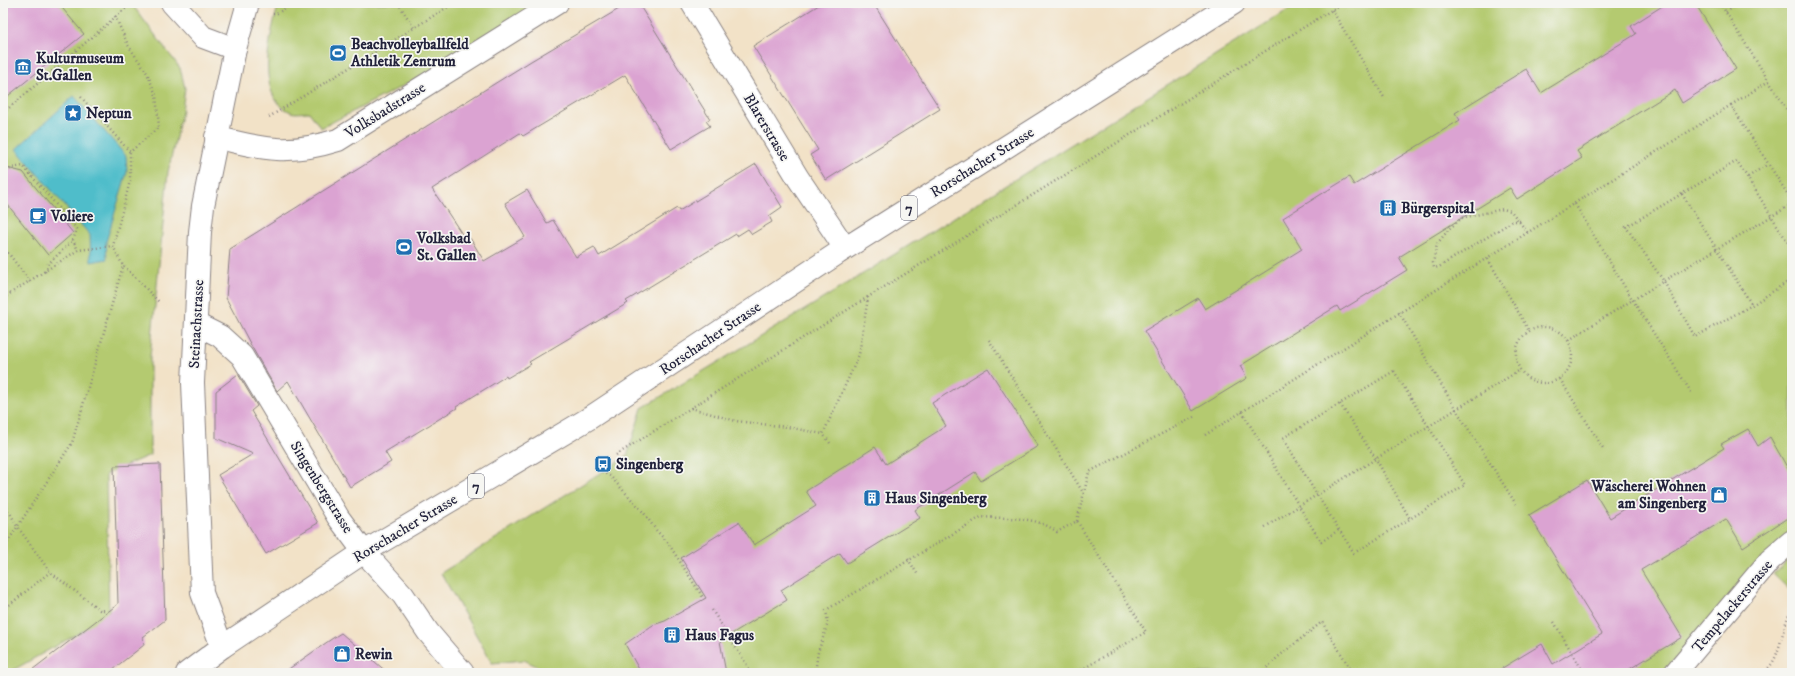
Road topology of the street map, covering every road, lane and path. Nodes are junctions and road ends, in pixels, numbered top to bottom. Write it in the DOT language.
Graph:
graph roads {
  1 [pos="132,3"];
  2 [pos="172,3"];
  3 [pos="248,3"];
  4 [pos="294,3"];
  5 [pos="398,3"];
  6 [pos="454,3"];
  7 [pos="557,3"];
  8 [pos="692,3"];
  9 [pos="1234,3"];
  10 [pos="1343,3"];
  11 [pos="1720,3"];
  12 [pos="1740,3"];
  13 [pos="1332,10"];
  14 [pos="1726,12"];
  15 [pos="271,13"];
  16 [pos="115,16"];
  17 [pos="414,28"];
  18 [pos="234,49"];
  19 [pos="1769,81"];
  20 [pos="81,97"];
  21 [pos="1385,99"];
  22 [pos="1731,105"];
  23 [pos="3,113"];
  24 [pos="269,116"];
  25 [pos="1792,118"];
  26 [pos="216,137"];
  27 [pos="130,152"];
  28 [pos="1768,164"];
  29 [pos="3,174"];
  30 [pos="1748,178"];
  31 [pos="1682,194"];
  32 [pos="1792,203"];
  33 [pos="1575,204"];
  34 [pos="1773,216"];
  35 [pos="1520,221"];
  36 [pos="1528,233"];
  37 [pos="73,240"];
  38 [pos="3,246"];
  39 [pos="113,246"];
  40 [pos="845,248"];
  41 [pos="1792,249"];
  42 [pos="78,250"];
  43 [pos="1717,251"];
  44 [pos="1488,258"];
  45 [pos="123,266"];
  46 [pos="44,273"];
  47 [pos="1792,279"];
  48 [pos="1663,280"];
  49 [pos="30,282"];
  50 [pos="868,297"];
  51 [pos="3,298"];
  52 [pos="1632,299"];
  53 [pos="159,302"];
  54 [pos="1752,305"];
  55 [pos="1399,312"];
  56 [pos="196,324"];
  57 [pos="1530,331"];
  58 [pos="989,340"];
  59 [pos="1568,340"];
  60 [pos="1520,370"];
  61 [pos="1560,379"];
  62 [pos="1691,392"];
  63 [pos="1340,404"];
  64 [pos="690,408"];
  65 [pos="1456,408"];
  66 [pos="1242,412"];
  67 [pos="1194,417"];
  68 [pos="1428,427"];
  69 [pos="824,434"];
  70 [pos="1205,435"];
  71 [pos="830,443"];
  72 [pos="1602,448"];
  73 [pos="616,455"];
  74 [pos="1376,459"];
  75 [pos="595,468"];
  76 [pos="1084,494"];
  77 [pos="1317,495"];
  78 [pos="3,500"];
  79 [pos="1516,504"];
  80 [pos="1299,506"];
  81 [pos="1410,518"];
  82 [pos="1077,522"];
  83 [pos="17,526"];
  84 [pos="1265,527"];
  85 [pos="1340,529"];
  86 [pos="1792,541"];
  87 [pos="3,549"];
  88 [pos="364,552"];
  89 [pos="908,559"];
  90 [pos="50,572"];
  91 [pos="918,574"];
  92 [pos="704,599"];
  93 [pos="3,610"];
  94 [pos="107,610"];
  95 [pos="712,610"];
  96 [pos="1792,610"];
  97 [pos="1554,622"];
  98 [pos="222,647"];
  99 [pos="187,673"];
  100 [pos="463,673"];
  101 [pos="752,673"];
  102 [pos="815,673"];
  103 [pos="1076,673"];
  104 [pos="1261,673"];
  105 [pos="1353,673"];
  106 [pos="1584,673"];
  107 [pos="1675,673"];
  108 [pos="1762,673"];
  1 -- 16 [label="path"];
  2 -- 18 [label="main road"];
  3 -- 18 [label="main road, Steinachstrasse"];
  4 -- 15 [label="path"];
  5 -- 17 [label="path"];
  6 -- 17 [label="path"];
  7 -- 26 [label="main road, Volksbadstrasse"];
  8 -- 40 [label="main road, Blarerstrasse"];
  9 -- 40 [label="main road, Rorschacher Strasse / 7"];
  10 -- 13 [label="path"];
  11 -- 14 [label="path"];
  12 -- 14 [label="path"];
  13 -- 21 [label="path"];
  13 -- 50 [label="path"];
  14 -- 19 [label="path"];
  16 -- 23 [label="path"];
  16 -- 27 [label="path"];
  17 -- 24 [label="path"];
  18 -- 26 [label="main road, Steinachstrasse"];
  19 -- 22 [label="path"];
  19 -- 25 [label="path"];
  20 -- 27 [label="path"];
  22 -- 28 [label="path"];
  22 -- 33 [label="path"];
  26 -- 56 [label="main road, Steinachstrasse"];
  27 -- 39 [label="path"];
  28 -- 30 [label="path"];
  28 -- 32 [label="path"];
  29 -- 37 [label="path"];
  30 -- 31 [label="path"];
  30 -- 34 [label="path"];
  31 -- 43 [label="path"];
  31 -- 48 [label="path"];
  32 -- 34 [label="path"];
  33 -- 36 [label="path"];
  33 -- 52 [label="path"];
  34 -- 41 [label="path"];
  34 -- 43 [label="path"];
  35 -- 35 [label="path"];
  35 -- 36 [label="path"];
  36 -- 44 [label="path"];
  37 -- 42 [label="path"];
  37 -- 46 [label="path"];
  38 -- 49 [label="path"];
  39 -- 42 [label="path"];
  39 -- 45 [label="path"];
  40 -- 88 [label="main road, Rorschacher Strasse / 7"];
  42 -- 46 [label="path"];
  43 -- 48 [label="path"];
  43 -- 54 [label="path"];
  44 -- 55 [label="path"];
  44 -- 57 [label="path"];
  45 -- 53 [label="path"];
  45 -- 83 [label="path"];
  46 -- 49 [label="path"];
  47 -- 54 [label="path"];
  48 -- 52 [label="path"];
  48 -- 54 [label="path"];
  49 -- 51 [label="path"];
  50 -- 64 [label="path"];
  50 -- 69 [label="path"];
  52 -- 59 [label="path"];
  52 -- 62 [label="path"];
  55 -- 65 [label="path"];
  55 -- 66 [label="path"];
  56 -- 88 [label="main road, Singenbergstrasse"];
  56 -- 98 [label="main road, Steinachstrasse"];
  57 -- 59 [label="path"];
  57 -- 60 [label="path"];
  58 -- 76 [label="path"];
  59 -- 61 [label="path"];
  60 -- 61 [label="path"];
  60 -- 65 [label="path"];
  61 -- 72 [label="path"];
  63 -- 68 [label="path"];
  63 -- 74 [label="path"];
  63 -- 77 [label="path"];
  64 -- 69 [label="path"];
  64 -- 73 [label="path"];
  65 -- 68 [label="path"];
  65 -- 79 [label="path"];
  66 -- 70 [label="path"];
  66 -- 80 [label="path"];
  67 -- 76 [label="path"];
  68 -- 74 [label="path"];
  68 -- 81 [label="path"];
  69 -- 71 [label="path"];
  74 -- 77 [label="path"];
  74 -- 81 [label="path"];
  75 -- 92 [label="path"];
  76 -- 82 [label="path"];
  77 -- 80 [label="path"];
  77 -- 85 [label="path"];
  78 -- 83 [label="path"];
  80 -- 84 [label="path"];
  80 -- 85 [label="path"];
  81 -- 85 [label="path"];
  82 -- 89 [label="path"];
  82 -- 103 [label="path"];
  83 -- 87 [label="path"];
  83 -- 90 [label="path"];
  86 -- 107 [label="main road, Tempelackerstrasse"];
  88 -- 98 [label="main road, Rorschacher Strasse / 7"];
  88 -- 100 [label="main road, Singenbergstrasse"];
  89 -- 91 [label="path"];
  89 -- 102 [label="path"];
  90 -- 93 [label="path"];
  90 -- 94 [label="path"];
  95 -- 101 [label="path"];
  96 -- 108 [label="path"];
  97 -- 106 [label="path"];
  98 -- 99 [label="main road, Rorschacher Strasse / 7"];
  104 -- 105 [label="path"];
}
